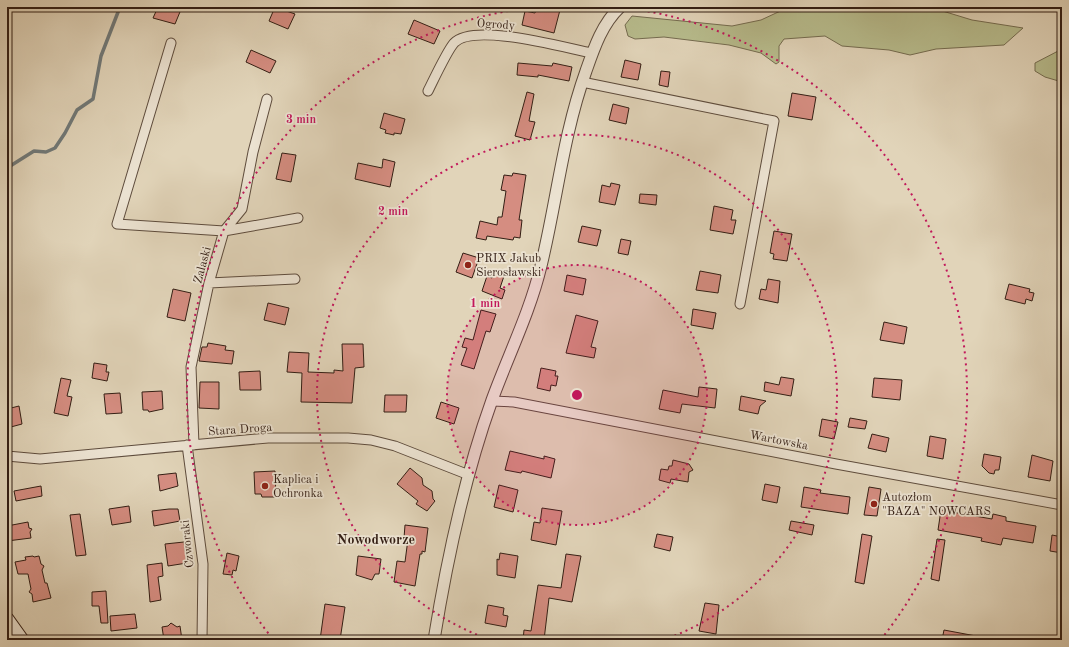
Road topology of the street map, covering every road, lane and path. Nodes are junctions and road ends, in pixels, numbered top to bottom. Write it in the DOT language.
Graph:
graph roads {
  1 [pos="618,8"];
  2 [pos="171,43"];
  3 [pos="592,54"];
  4 [pos="582,82"];
  5 [pos="428,91"];
  6 [pos="267,99"];
  7 [pos="298,218"];
  8 [pos="224,231"];
  9 [pos="294,279"];
  10 [pos="209,283"];
  11 [pos="740,304"];
  12 [pos="492,401"];
  13 [pos="190,445"];
  14 [pos="7,456"];
  15 [pos="469,476"];
  16 [pos="1062,505"];
  17 [pos="7,619"];
  18 [pos="22,640"];
  19 [pos="202,640"];
  20 [pos="434,640"];
  1 -- 3 [label="street"];
  2 -- 8 [label="street"];
  3 -- 4 [label="street"];
  3 -- 5 [label="street, Ogrody"];
  4 -- 11 [label="street"];
  4 -- 12 [label="street"];
  6 -- 8 [label="street, Zalaski"];
  7 -- 8 [label="street"];
  8 -- 10 [label="street, Zalaski"];
  9 -- 10 [label="street"];
  10 -- 13 [label="street, Zalaski"];
  12 -- 15 [label="street"];
  12 -- 16 [label="street, Wartowska"];
  13 -- 14 [label="street, Stara Droga"];
  13 -- 15 [label="street, Stara Droga"];
  13 -- 19 [label="street, Czworaki"];
  15 -- 20 [label="street"];
  17 -- 18 [label="main road"];
}
